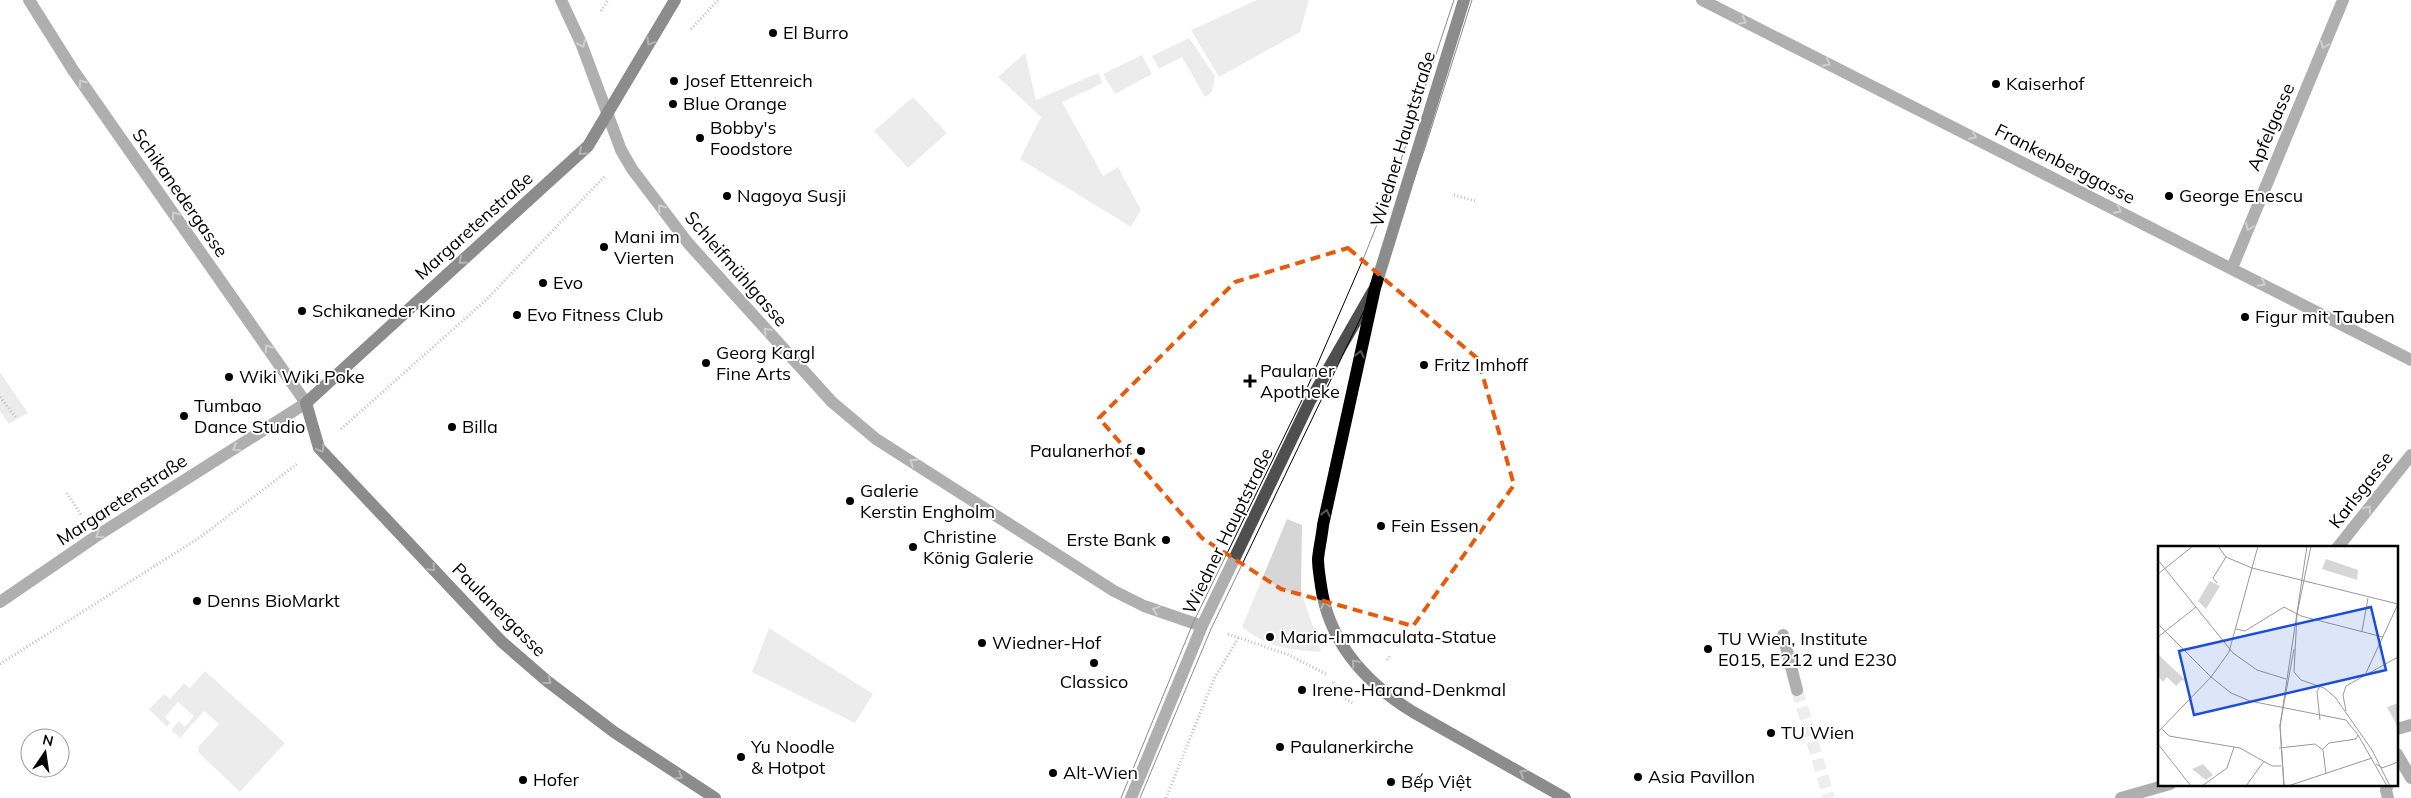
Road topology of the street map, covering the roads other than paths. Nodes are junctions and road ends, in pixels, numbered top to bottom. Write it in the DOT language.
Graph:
graph roads {
  1 [pos="29,0"];
  2 [pos="561,0"];
  3 [pos="675,0"];
  4 [pos="1464,0"];
  5 [pos="1702,0"];
  6 [pos="2343,0"];
  7 [pos="608,111"];
  8 [pos="2232,268"];
  9 [pos="1375,288"];
  10 [pos="2411,360"];
  11 [pos="306,403"];
  12 [pos="2411,455"];
  13 [pos="2339,546"];
  14 [pos="0,602"];
  15 [pos="1202,626"];
  16 [pos="1783,635"];
  17 [pos="1797,690"];
  18 [pos="2411,725"];
  19 [pos="2398,729"];
  20 [pos="2398,756"];
  21 [pos="2411,778"];
  22 [pos="2162,786"];
  23 [pos="715,798"];
  24 [pos="1131,798"];
  25 [pos="1565,798"];
  26 [pos="2121,798"];
  11 -- 1 [label="street, Schikanedergasse, one-way"];
  2 -- 7 [label="street, Schleifmühlgasse, one-way"];
  3 -- 7 [label="main road, Margaretenstraße, one-way"];
  4 -- 9 [label="main road, Wiedner Hauptstraße"];
  5 -- 8 [label="street, Frankenberggasse, one-way"];
  6 -- 8 [label="street, Apfelgasse, one-way"];
  7 -- 11 [label="main road, Margaretenstraße, one-way"];
  15 -- 7 [label="street, Schleifmühlgasse, one-way"];
  8 -- 10 [label="street, Frankenberggasse, one-way"];
  9 -- 15 [label="street, Wiedner Hauptstraße"];
  25 -- 9 [label="main road, Wiedner Hauptstraße, one-way"];
  11 -- 14 [label="street, Margaretenstraße, one-way"];
  11 -- 23 [label="main road, Paulanergasse, one-way"];
  13 -- 12 [label="street, Karlsgasse, one-way"];
  15 -- 24 [label="street, Wiedner Hauptstraße"];
  16 -- 17 [label="street"];
  18 -- 19 [label="street"];
  20 -- 21 [label="street"];
  22 -- 26 [label="street"];
}
